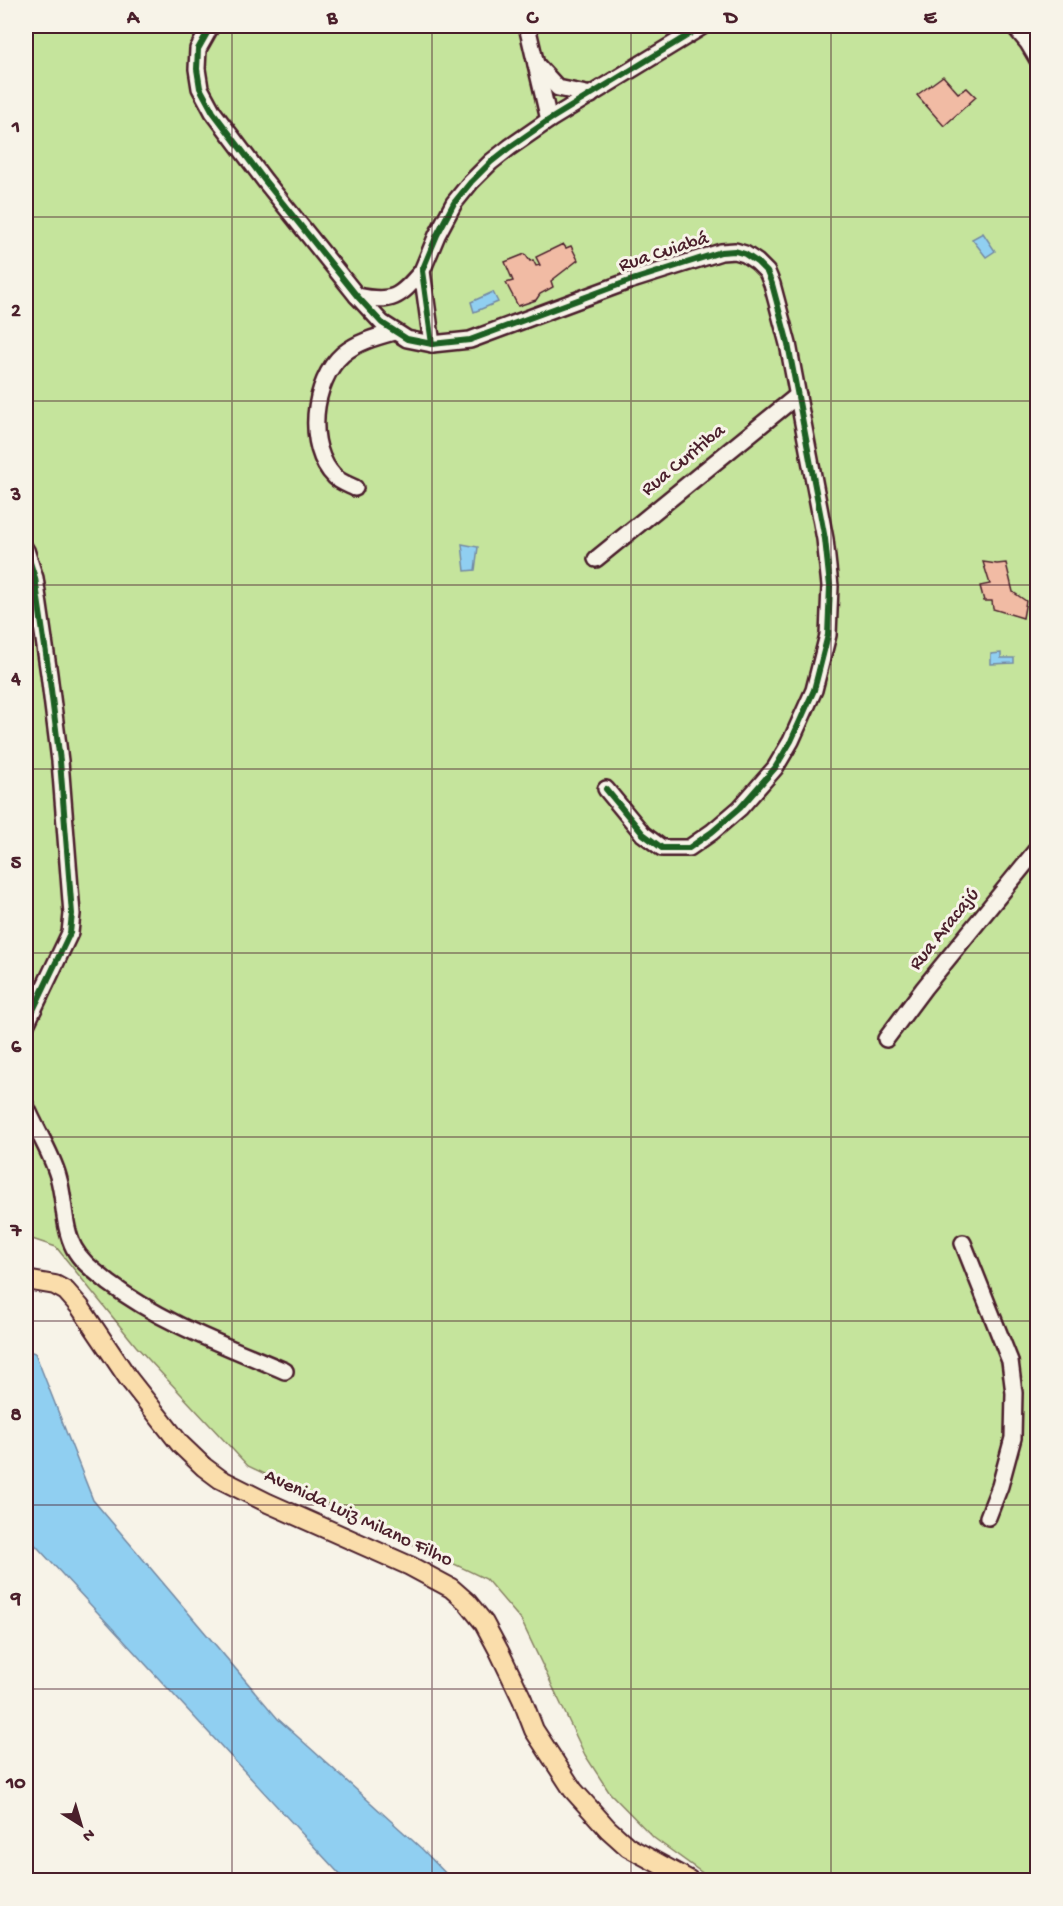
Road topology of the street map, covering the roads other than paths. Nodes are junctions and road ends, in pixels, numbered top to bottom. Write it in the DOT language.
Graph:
graph roads {
  1 [pos="211,26"];
  2 [pos="527,26"];
  3 [pos="704,26"];
  4 [pos="1014,26"];
  5 [pos="1038,60"];
  6 [pos="534,62"];
  7 [pos="591,95"];
  8 [pos="549,120"];
  9 [pos="422,271"];
  10 [pos="357,296"];
  11 [pos="394,332"];
  12 [pos="432,344"];
  13 [pos="798,395"];
  14 [pos="355,488"];
  15 [pos="26,550"];
  16 [pos="596,559"];
  17 [pos="606,789"];
  18 [pos="1035,855"];
  19 [pos="26,1025"];
  20 [pos="886,1039"];
  21 [pos="26,1106"];
  22 [pos="963,1244"];
  23 [pos="26,1280"];
  24 [pos="285,1371"];
  25 [pos="988,1517"];
  26 [pos="689,1881"];
  1 -- 10 [label="street, Rua Cuiabá"];
  2 -- 6 [label="street"];
  3 -- 7 [label="street"];
  4 -- 5 [label="street"];
  6 -- 7 [label="street"];
  6 -- 8 [label="street"];
  7 -- 8 [label="street"];
  8 -- 9 [label="street"];
  9 -- 10 [label="street"];
  9 -- 12 [label="street"];
  10 -- 11 [label="street, Rua Cuiabá"];
  11 -- 12 [label="street, Rua Cuiabá"];
  11 -- 14 [label="street"];
  12 -- 13 [label="street, Rua Cuiabá"];
  13 -- 16 [label="street, Rua Curitiba"];
  13 -- 17 [label="street, Rua Cuiabá"];
  15 -- 19 [label="street"];
  18 -- 20 [label="street, Rua Aracajú"];
  21 -- 24 [label="street"];
  22 -- 25 [label="street"];
  23 -- 26 [label="main road, Avenida Luiz Milano Filho"];
}
